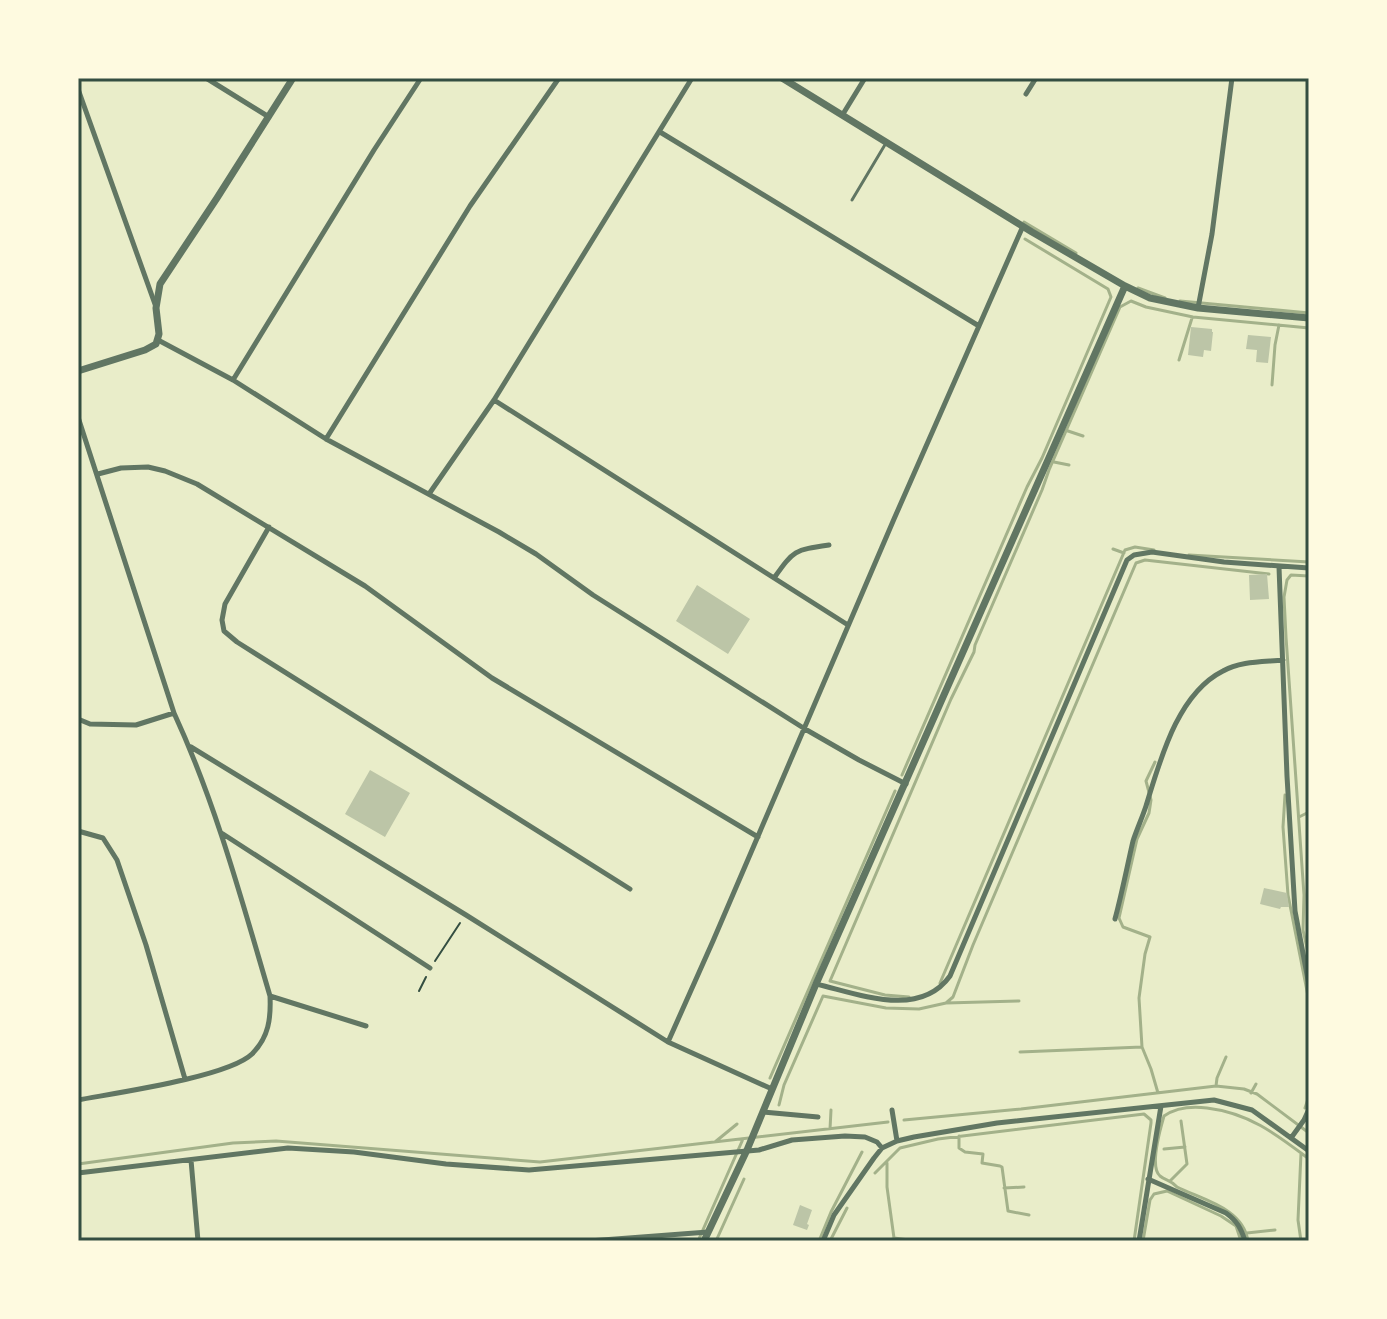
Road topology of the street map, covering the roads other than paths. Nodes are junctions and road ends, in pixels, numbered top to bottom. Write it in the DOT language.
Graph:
graph roads {
  1 [pos="206,78"];
  2 [pos="293,78"];
  3 [pos="421,78"];
  4 [pos="559,78"];
  5 [pos="692,78"];
  6 [pos="782,78"];
  7 [pos="865,78"];
  8 [pos="1036,78"];
  9 [pos="1232,78"];
  10 [pos="78,89"];
  11 [pos="1026,94"];
  12 [pos="843,114"];
  13 [pos="269,117"];
  14 [pos="660,132"];
  15 [pos="886,143"];
  16 [pos="852,200"];
  17 [pos="1023,226"];
  18 [pos="1125,286"];
  19 [pos="156,308"];
  20 [pos="1198,308"];
  21 [pos="1309,318"];
  22 [pos="979,326"];
  23 [pos="158,340"];
  24 [pos="78,371"];
  25 [pos="233,380"];
  26 [pos="494,400"];
  27 [pos="78,417"];
  28 [pos="326,439"];
  29 [pos="98,474"];
  30 [pos="429,494"];
  31 [pos="269,527"];
  32 [pos="829,545"];
  33 [pos="1279,567"];
  34 [pos="1309,568"];
  35 [pos="774,578"];
  36 [pos="848,625"];
  37 [pos="1283,660"];
  38 [pos="174,713"];
  39 [pos="78,719"];
  40 [pos="805,729"];
  41 [pos="190,746"];
  42 [pos="906,784"];
  43 [pos="78,831"];
  44 [pos="222,834"];
  45 [pos="758,837"];
  46 [pos="630,889"];
  47 [pos="1115,919"];
  48 [pos="430,968"];
  49 [pos="816,984"];
  50 [pos="1309,985"];
  51 [pos="270,996"];
  52 [pos="366,1026"];
  53 [pos="668,1042"];
  54 [pos="185,1079"];
  55 [pos="772,1089"];
  56 [pos="78,1100"];
  57 [pos="1161,1106"];
  58 [pos="1309,1109"];
  59 [pos="892,1110"];
  60 [pos="762,1116"];
  61 [pos="818,1117"];
  62 [pos="1291,1138"];
  63 [pos="897,1141"];
  64 [pos="882,1148"];
  65 [pos="747,1150"];
  66 [pos="1309,1151"];
  67 [pos="191,1160"];
  68 [pos="78,1173"];
  69 [pos="1148,1179"];
  70 [pos="709,1232"];
  71 [pos="198,1241"];
  72 [pos="589,1241"];
  73 [pos="704,1241"];
  74 [pos="823,1241"];
  75 [pos="1139,1241"];
  76 [pos="1245,1241"];
  1 -- 13 [label="street"];
  2 -- 13 [label="street"];
  3 -- 25 [label="street"];
  4 -- 28 [label="street"];
  5 -- 14 [label="street"];
  6 -- 12 [label="street"];
  7 -- 12 [label="street"];
  8 -- 11 [label="street"];
  9 -- 20 [label="street"];
  10 -- 19 [label="street"];
  12 -- 15 [label="street"];
  13 -- 19 [label="street"];
  14 -- 22 [label="street"];
  14 -- 26 [label="street"];
  15 -- 16 [label="lane"];
  15 -- 17 [label="street"];
  17 -- 18 [label="street"];
  17 -- 22 [label="street"];
  18 -- 20 [label="street"];
  18 -- 42 [label="street"];
  19 -- 23 [label="street"];
  20 -- 21 [label="street"];
  22 -- 36 [label="street"];
  23 -- 24 [label="street"];
  23 -- 25 [label="street"];
  25 -- 28 [label="street"];
  26 -- 30 [label="street"];
  26 -- 35 [label="street"];
  27 -- 29 [label="street"];
  28 -- 30 [label="street"];
  29 -- 31 [label="street"];
  29 -- 38 [label="street"];
  30 -- 40 [label="street"];
  31 -- 45 [label="street"];
  31 -- 46 [label="street"];
  32 -- 35 [label="street"];
  33 -- 34 [label="street"];
  33 -- 37 [label="street"];
  33 -- 49 [label="street"];
  35 -- 36 [label="street"];
  36 -- 40 [label="street"];
  37 -- 47 [label="street"];
  37 -- 50 [label="street"];
  38 -- 39 [label="street"];
  38 -- 41 [label="street"];
  40 -- 42 [label="street"];
  40 -- 45 [label="street"];
  41 -- 44 [label="street"];
  41 -- 53 [label="street"];
  42 -- 49 [label="street"];
  43 -- 54 [label="street"];
  44 -- 48 [label="street"];
  44 -- 51 [label="street"];
  45 -- 53 [label="street"];
  49 -- 55 [label="street"];
  51 -- 52 [label="street"];
  51 -- 54 [label="street"];
  53 -- 55 [label="street"];
  54 -- 56 [label="street"];
  55 -- 60 [label="street"];
  57 -- 62 [label="street"];
  57 -- 63 [label="street"];
  57 -- 69 [label="street"];
  58 -- 62 [label="street"];
  59 -- 63 [label="street"];
  60 -- 61 [label="street"];
  60 -- 65 [label="street"];
  62 -- 66 [label="street"];
  63 -- 64 [label="street"];
  64 -- 65 [label="street"];
  64 -- 74 [label="street"];
  65 -- 67 [label="street"];
  65 -- 70 [label="street"];
  67 -- 68 [label="street"];
  67 -- 71 [label="street"];
  69 -- 75 [label="street"];
  69 -- 76 [label="street"];
  70 -- 72 [label="street"];
  70 -- 73 [label="street"];
}
